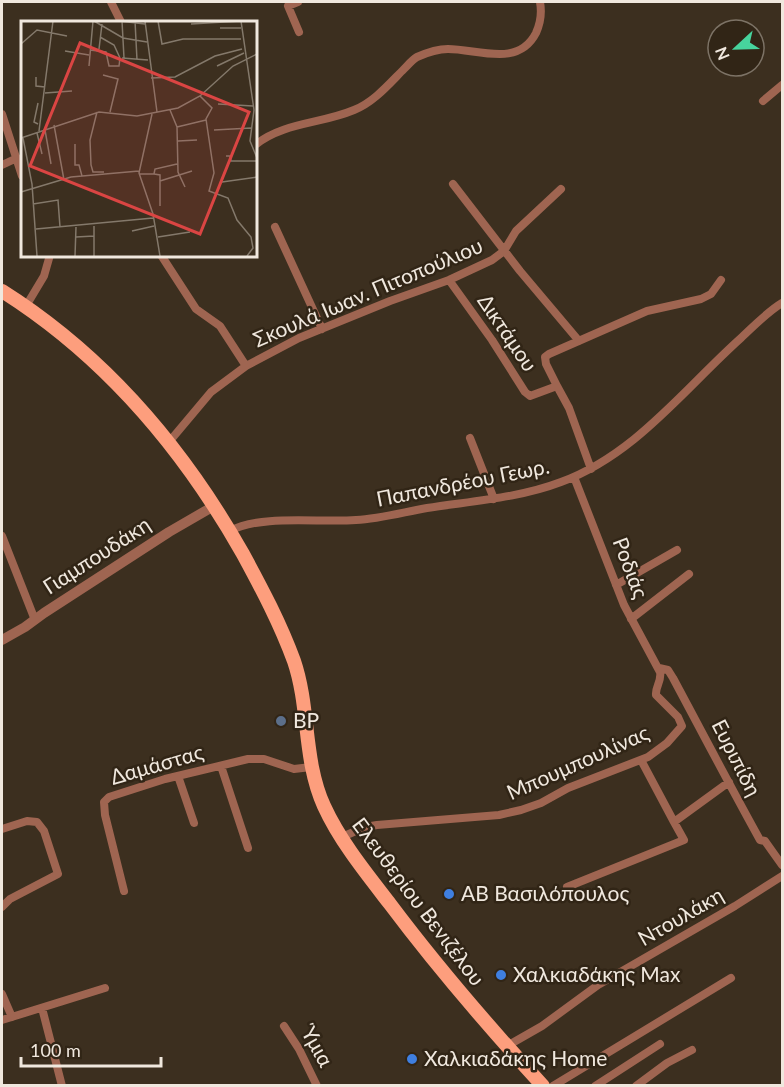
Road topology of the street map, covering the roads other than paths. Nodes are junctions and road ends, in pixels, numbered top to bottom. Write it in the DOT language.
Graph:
graph roads {
  1 [pos="111,2"];
  2 [pos="298,2"];
  3 [pos="540,2"];
  4 [pos="120,21"];
  5 [pos="299,32"];
  6 [pos="783,85"];
  7 [pos="764,101"];
  8 [pos="2,114"];
  9 [pos="256,144"];
  10 [pos="17,158"];
  11 [pos="2,165"];
  12 [pos="21,172"];
  13 [pos="453,184"];
  14 [pos="561,189"];
  15 [pos="275,227"];
  16 [pos="504,251"];
  17 [pos="50,256"];
  18 [pos="162,256"];
  19 [pos="449,280"];
  20 [pos="721,280"];
  21 [pos="2,291"];
  22 [pos="783,303"];
  23 [pos="26,306"];
  24 [pos="322,328"];
  25 [pos="579,341"];
  26 [pos="246,366"];
  27 [pos="557,386"];
  28 [pos="470,438"];
  29 [pos="169,442"];
  30 [pos="591,469"];
  31 [pos="574,477"];
  32 [pos="494,499"];
  33 [pos="214,506"];
  34 [pos="230,531"];
  35 [pos="2,536"];
  36 [pos="676,550"];
  37 [pos="689,574"];
  38 [pos="616,585"];
  39 [pos="631,619"];
  40 [pos="35,620"];
  41 [pos="2,640"];
  42 [pos="659,668"];
  43 [pos="641,760"];
  44 [pos="221,766"];
  45 [pos="311,767"];
  46 [pos="178,776"];
  47 [pos="729,782"];
  48 [pos="674,822"];
  49 [pos="194,823"];
  50 [pos="2,829"];
  51 [pos="342,837"];
  52 [pos="248,848"];
  53 [pos="783,866"];
  54 [pos="783,876"];
  55 [pos="567,887"];
  56 [pos="124,891"];
  57 [pos="2,907"];
  58 [pos="731,978"];
  59 [pos="105,988"];
  60 [pos="2,994"];
  61 [pos="42,1008"];
  62 [pos="12,1017"];
  63 [pos="2,1020"];
  64 [pos="284,1026"];
  65 [pos="660,1044"];
  66 [pos="507,1046"];
  67 [pos="692,1050"];
  68 [pos="62,1086"];
  69 [pos="317,1086"];
  70 [pos="543,1086"];
  71 [pos="553,1086"];
  72 [pos="595,1086"];
  73 [pos="636,1086"];
  1 -- 4 [label="street"];
  2 -- 5 [label="street"];
  3 -- 9 [label="street"];
  6 -- 7 [label="street"];
  8 -- 10 [label="street"];
  10 -- 11 [label="street"];
  10 -- 12 [label="street"];
  13 -- 16 [label="street"];
  14 -- 16 [label="street"];
  15 -- 24 [label="street"];
  16 -- 19 [label="street, Σκουλά Ιωαν. Πιτοπούλιου"];
  16 -- 25 [label="street"];
  17 -- 23 [label="street"];
  18 -- 26 [label="street"];
  19 -- 24 [label="street, Σκουλά Ιωαν. Πιτοπούλιου"];
  19 -- 27 [label="street, Δικτάμου"];
  20 -- 25 [label="street"];
  21 -- 23 [label="main road, Ελευθερίου Βενιζέλου"];
  22 -- 30 [label="street, Παπανδρέου Γεωρ."];
  23 -- 29 [label="main road, Ελευθερίου Βενιζέλου"];
  24 -- 26 [label="street, Σκουλά Ιωαν. Πιτοπούλιου"];
  25 -- 27 [label="street"];
  26 -- 29 [label="street, Σκουλά Ιωαν. Πιτοπούλιου"];
  27 -- 30 [label="street, Δικτάμου"];
  28 -- 32 [label="street"];
  29 -- 33 [label="main road, Ελευθερίου Βενιζέλου"];
  30 -- 31 [label="street, Παπανδρέου Γεωρ."];
  31 -- 32 [label="street, Παπανδρέου Γεωρ."];
  31 -- 38 [label="street, Ροδιάς"];
  32 -- 34 [label="street, Παπανδρέου Γεωρ."];
  33 -- 34 [label="main road, Ελευθερίου Βενιζέλου"];
  33 -- 40 [label="street, Γιαμπουδάκη"];
  34 -- 45 [label="main road, Ελευθερίου Βενιζέλου"];
  35 -- 40 [label="street"];
  36 -- 38 [label="street"];
  37 -- 39 [label="street"];
  38 -- 39 [label="street, Ροδιάς"];
  39 -- 42 [label="street, Ροδιάς"];
  40 -- 41 [label="street, Γιαμπουδάκη"];
  42 -- 43 [label="street, Μπουμπουλίνας"];
  42 -- 47 [label="street, Ευριπίδη"];
  43 -- 48 [label="street"];
  43 -- 51 [label="street, Μπουμπουλίνας"];
  44 -- 45 [label="street, Δαμάστας"];
  44 -- 46 [label="street, Δαμάστας"];
  44 -- 52 [label="street"];
  45 -- 51 [label="main road, Ελευθερίου Βενιζέλου"];
  46 -- 49 [label="street"];
  46 -- 56 [label="street, Δαμάστας"];
  47 -- 48 [label="street"];
  47 -- 53 [label="street, Ευριπίδη"];
  48 -- 55 [label="street"];
  50 -- 57 [label="street"];
  51 -- 66 [label="main road, Ελευθερίου Βενιζέλου"];
  54 -- 66 [label="street, Ντουλάκη"];
  58 -- 71 [label="street"];
  59 -- 61 [label="street"];
  60 -- 62 [label="street"];
  61 -- 62 [label="street"];
  61 -- 68 [label="street"];
  62 -- 63 [label="street"];
  64 -- 69 [label="street, Ύμια"];
  65 -- 72 [label="street"];
  66 -- 70 [label="main road, Ελευθερίου Βενιζέλου"];
  67 -- 73 [label="street"];
}
